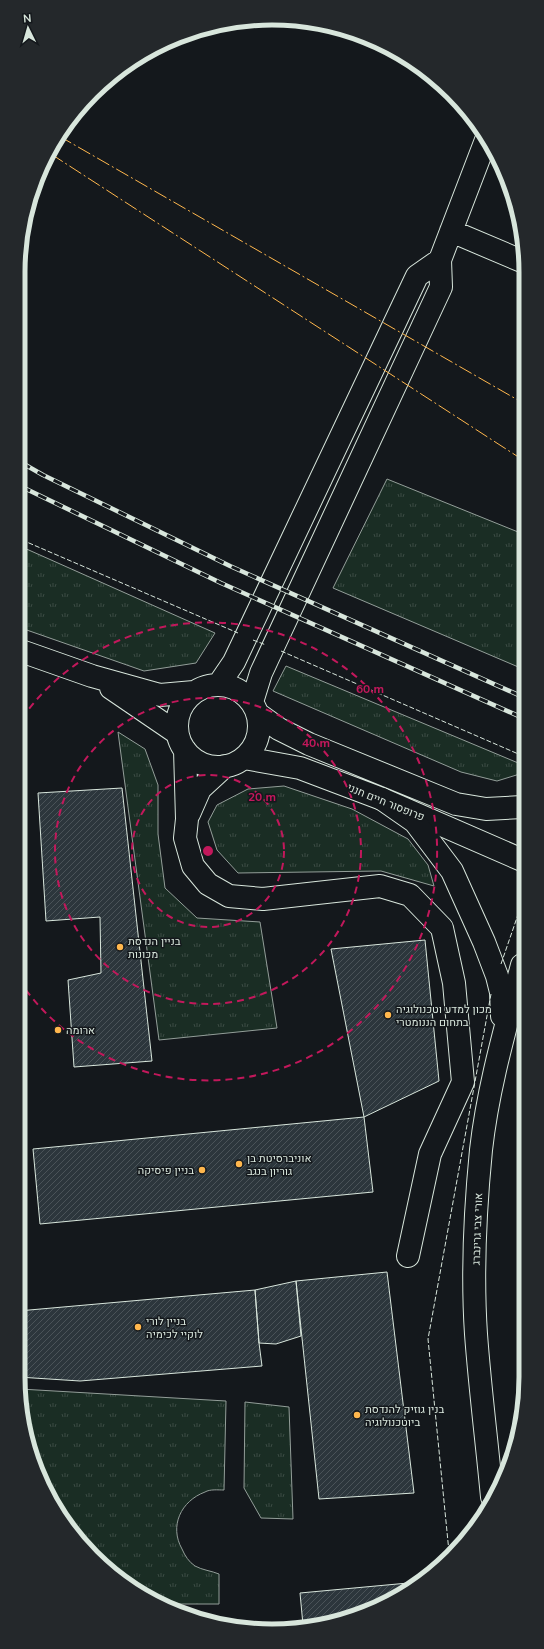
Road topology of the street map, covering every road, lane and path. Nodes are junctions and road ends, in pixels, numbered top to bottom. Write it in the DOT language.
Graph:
graph roads {
  1 [pos="484,145"];
  2 [pos="451,231"];
  3 [pos="440,260"];
  4 [pos="518,260"];
  5 [pos="25,652"];
  6 [pos="92,676"];
  7 [pos="219,684"];
  8 [pos="194,692"];
  9 [pos="255,708"];
  10 [pos="181,742"];
  11 [pos="234,762"];
  12 [pos="382,799"];
  13 [pos="519,807"];
  14 [pos="187,819"];
  15 [pos="519,859"];
  16 [pos="519,977"];
  17 [pos="503,1038"];
  18 [pos="408,1256"];
  19 [pos="491,1491"];
  1 -- 2 [label="street"];
  2 -- 3 [label="street"];
  2 -- 4 [label="street"];
  3 -- 7 [label="street"];
  3 -- 9 [label="street"];
  5 -- 6 [label="street"];
  6 -- 8 [label="street"];
  6 -- 10 [label="street"];
  7 -- 8 [label="street"];
  7 -- 9 [label="street"];
  8 -- 10 [label="street"];
  9 -- 11 [label="street"];
  9 -- 13 [label="street"];
  10 -- 11 [label="street"];
  10 -- 14 [label="street"];
  11 -- 12 [label="street, פרופסור חיים חנני"];
  11 -- 14 [label="street"];
  12 -- 15 [label="street, פרופסור חיים חנני"];
  12 -- 17 [label="street"];
  14 -- 18 [label="street"];
  16 -- 17 [label="street, אורי צבי גרינברג"];
  17 -- 19 [label="street, אורי צבי גרינברג"];
}
